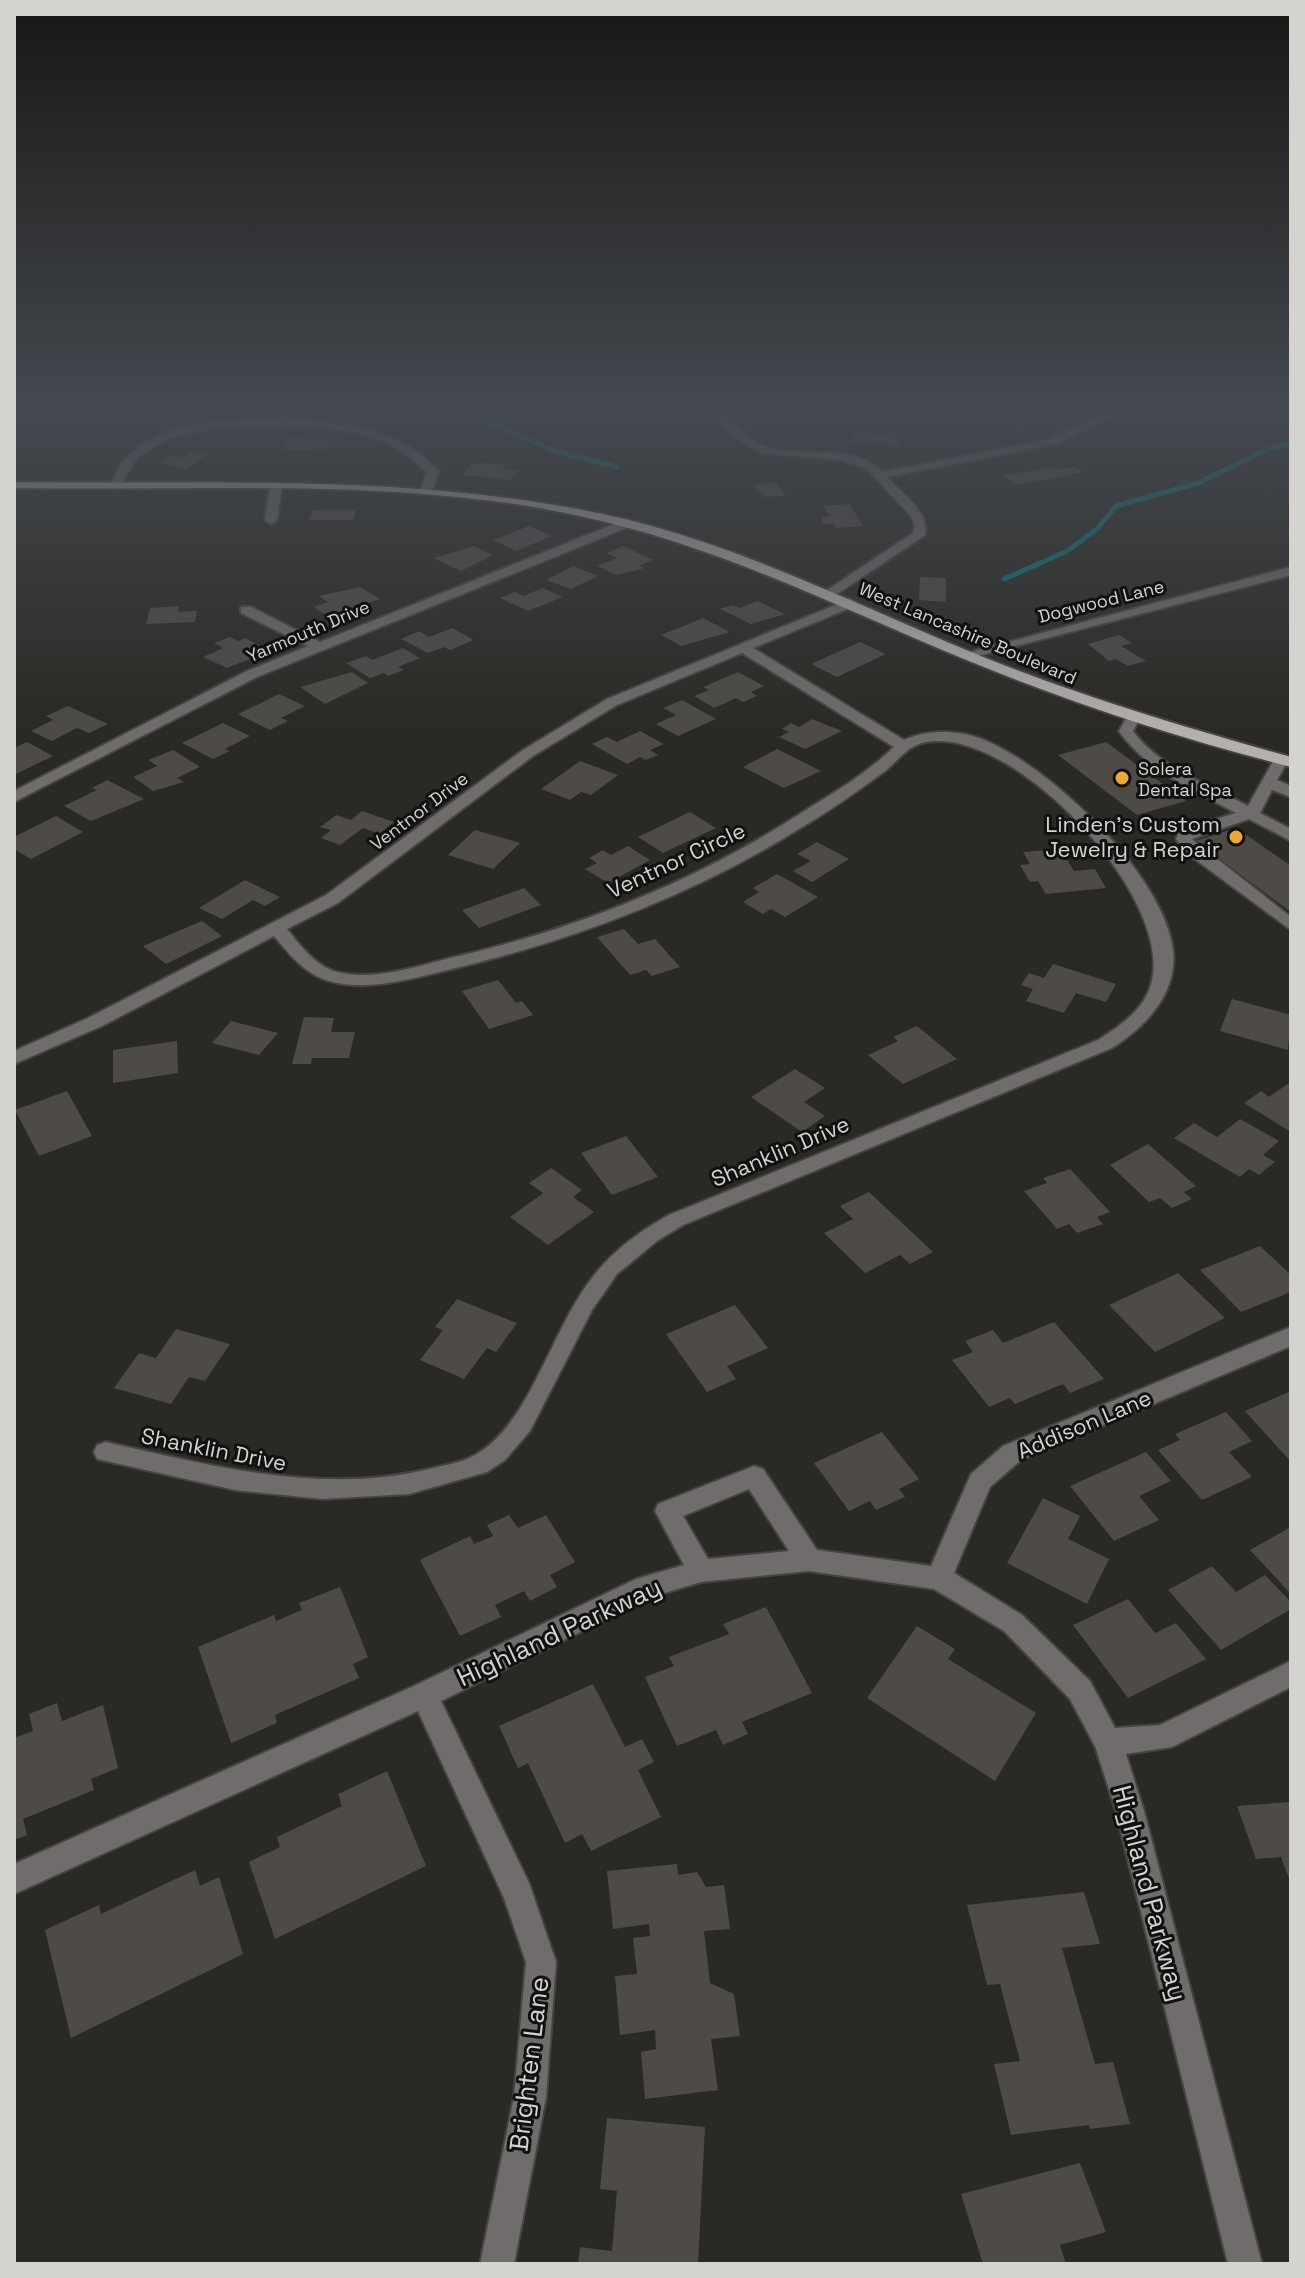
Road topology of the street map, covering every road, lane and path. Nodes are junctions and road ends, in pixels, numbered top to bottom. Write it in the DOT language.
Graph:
graph roads {
  1 [pos="272,516"];
  2 [pos="585,516"];
  3 [pos="917,516"];
  4 [pos="271,520"];
  5 [pos="627,523"];
  6 [pos="1291,571"];
  7 [pos="831,594"];
  8 [pos="850,603"];
  9 [pos="246,610"];
  10 [pos="318,646"];
  11 [pos="741,647"];
  12 [pos="966,655"];
  13 [pos="1134,716"];
  14 [pos="902,745"];
  15 [pos="1286,760"];
  16 [pos="1268,782"];
  17 [pos="1291,792"];
  18 [pos="14,797"];
  19 [pos="1252,813"];
  20 [pos="1291,836"];
  21 [pos="1291,925"];
  22 [pos="276,928"];
  23 [pos="14,1058"];
  24 [pos="1291,1336"];
  25 [pos="106,1452"];
  26 [pos="809,1560"];
  27 [pos="701,1571"];
  28 [pos="939,1578"];
  29 [pos="1291,1673"];
  30 [pos="424,1695"];
  31 [pos="1108,1742"];
  32 [pos="14,1879"];
  33 [pos="497,2264"];
  34 [pos="1245,2264"];
  1 -- 4 [label="street"];
  2 -- 5 [label="main road, West Lancashire Boulevard"];
  3 -- 7 [label="street"];
  5 -- 7 [label="main road, West Lancashire Boulevard"];
  5 -- 10 [label="street, Yarmouth Drive"];
  6 -- 12 [label="street, Dogwood Lane"];
  7 -- 8 [label="main road, West Lancashire Boulevard"];
  8 -- 11 [label="street, Ventnor Drive"];
  8 -- 12 [label="main road, West Lancashire Boulevard"];
  9 -- 10 [label="street"];
  10 -- 18 [label="street, Yarmouth Drive"];
  11 -- 14 [label="street"];
  11 -- 22 [label="street, Ventnor Drive"];
  12 -- 13 [label="main road, West Lancashire Boulevard"];
  13 -- 15 [label="main road, West Lancashire Boulevard"];
  13 -- 19 [label="street"];
  14 -- 22 [label="street, Ventnor Circle"];
  14 -- 25 [label="street, Shanklin Drive"];
  15 -- 16 [label="street"];
  16 -- 17 [label="street"];
  16 -- 19 [label="street"];
  19 -- 20 [label="street"];
  19 -- 21 [label="street"];
  22 -- 23 [label="street, Ventnor Drive"];
  24 -- 28 [label="street, Addison Lane"];
  26 -- 27 [label="street, Highland Parkway"];
  26 -- 27 [label="street"];
  26 -- 28 [label="street, Highland Parkway"];
  27 -- 30 [label="street, Highland Parkway"];
  28 -- 31 [label="street, Highland Parkway"];
  29 -- 31 [label="street"];
  30 -- 32 [label="street, Highland Parkway"];
  30 -- 33 [label="street, Brighten Lane"];
  31 -- 34 [label="street, Highland Parkway"];
}
